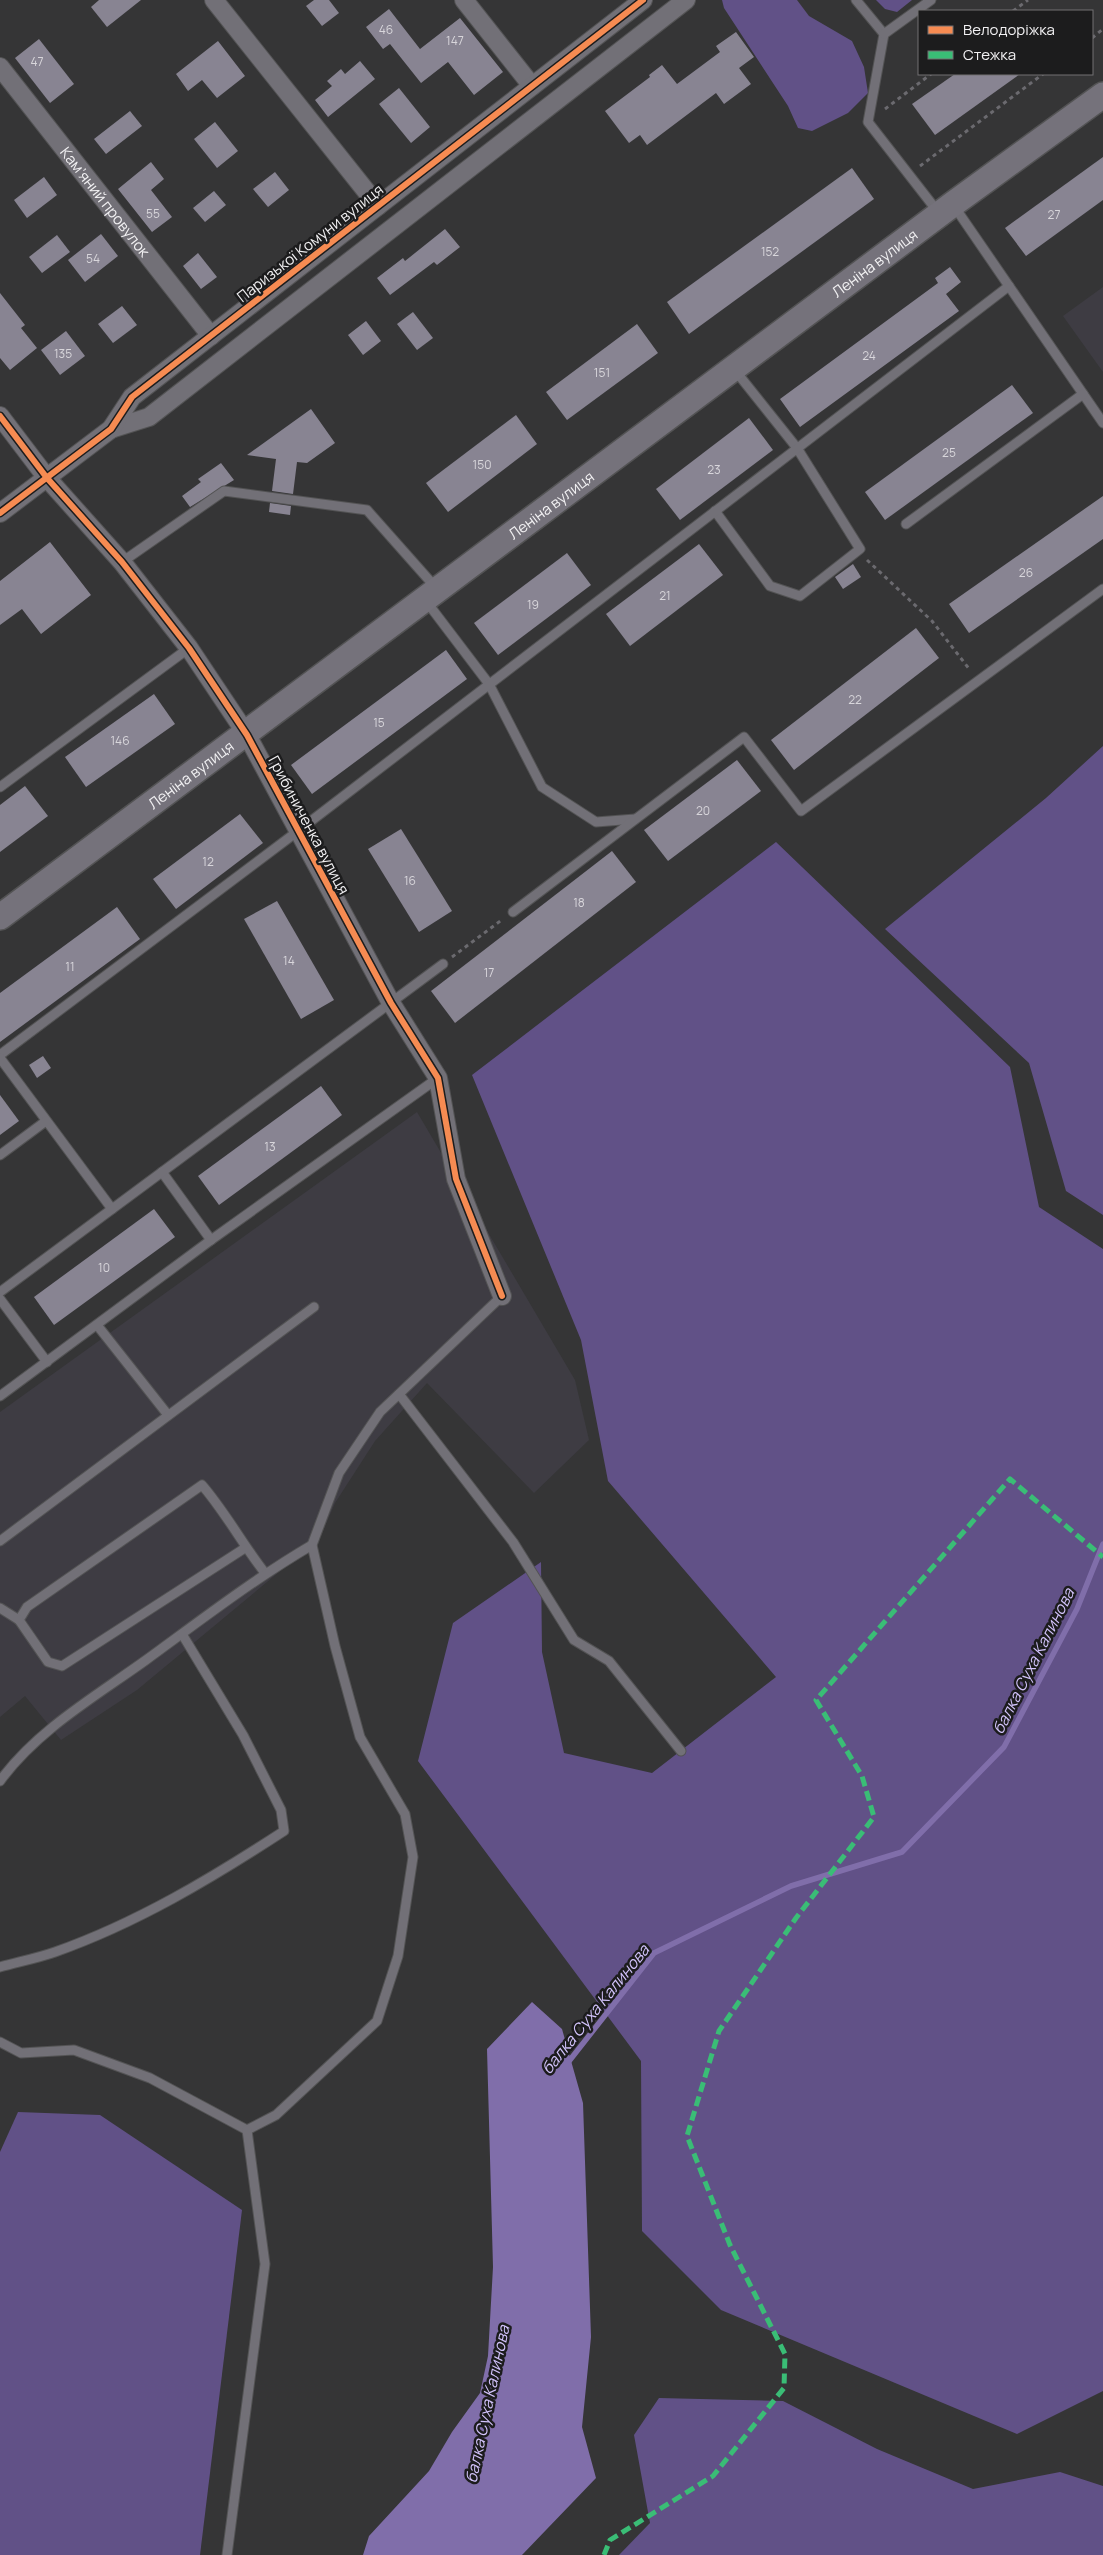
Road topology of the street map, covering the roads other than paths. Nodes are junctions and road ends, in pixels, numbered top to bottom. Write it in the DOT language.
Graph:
graph roads {
  1 [pos="214,0"];
  2 [pos="464,0"];
  3 [pos="644,0"];
  4 [pos="686,0"];
  5 [pos="856,0"];
  6 [pos="931,0"];
  7 [pos="884,34"];
  8 [pos="0,67"];
  9 [pos="532,86"];
  10 [pos="1103,95"];
  11 [pos="378,206"];
  12 [pos="946,209"];
  13 [pos="1009,286"];
  14 [pos="211,336"];
  15 [pos="734,368"];
  16 [pos="1083,394"];
  17 [pos="0,416"];
  18 [pos="1103,423"];
  19 [pos="111,429"];
  20 [pos="797,448"];
  21 [pos="47,478"];
  22 [pos="715,511"];
  23 [pos="0,514"];
  24 [pos="906,524"];
  25 [pos="122,562"];
  26 [pos="1103,589"];
  27 [pos="432,596"];
  28 [pos="189,648"];
  29 [pos="489,684"];
  30 [pos="247,735"];
  31 [pos="0,787"];
  32 [pos="634,820"];
  33 [pos="298,830"];
  34 [pos="513,912"];
  35 [pos="0,918"];
  36 [pos="444,964"];
  37 [pos="390,1003"];
  38 [pos="0,1056"];
  39 [pos="438,1078"];
  40 [pos="46,1121"];
  41 [pos="0,1155"];
  42 [pos="162,1172"];
  43 [pos="112,1209"];
  44 [pos="211,1240"];
  45 [pos="0,1292"];
  46 [pos="502,1296"];
  47 [pos="0,1299"];
  48 [pos="314,1307"];
  49 [pos="97,1325"];
  50 [pos="47,1362"];
  51 [pos="399,1394"];
  52 [pos="0,1396"];
  53 [pos="168,1415"];
  54 [pos="0,1541"];
  55 [pos="312,1545"];
  56 [pos="245,1548"];
  57 [pos="265,1573"];
  58 [pos="0,1608"];
  59 [pos="19,1620"];
  60 [pos="182,1634"];
  61 [pos="681,1751"];
  62 [pos="0,1781"];
  63 [pos="0,1967"];
  64 [pos="0,2042"];
  65 [pos="247,2130"];
  66 [pos="227,2555"];
  1 -- 11 [label="street"];
  2 -- 9 [label="street"];
  3 -- 9 [label="street, Паризької Комуни вулиця"];
  4 -- 19 [label="street, Паризької Комуни вулиця"];
  5 -- 7 [label="lane"];
  6 -- 7 [label="lane"];
  7 -- 12 [label="lane"];
  8 -- 14 [label="street, Кам’яний провулок"];
  9 -- 11 [label="street, Паризької Комуни вулиця"];
  10 -- 12 [label="main road, Леніна вулиця"];
  11 -- 14 [label="street, Паризької Комуни вулиця"];
  12 -- 13 [label="lane"];
  12 -- 15 [label="main road, Леніна вулиця"];
  13 -- 16 [label="lane"];
  13 -- 20 [label="lane"];
  14 -- 19 [label="street, Паризької Комуни вулиця"];
  15 -- 20 [label="lane"];
  15 -- 27 [label="main road, Леніна вулиця"];
  16 -- 18 [label="lane"];
  16 -- 24 [label="lane"];
  17 -- 21 [label="street, Грибиниченка вулиця"];
  19 -- 21 [label="street, Паризької Комуни вулиця"];
  20 -- 22 [label="lane"];
  20 -- 22 [label="lane"];
  21 -- 23 [label="street, Паризької Комуни вулиця"];
  21 -- 25 [label="street, Грибиниченка вулиця"];
  22 -- 29 [label="lane"];
  25 -- 27 [label="lane"];
  25 -- 28 [label="street, Грибиниченка вулиця"];
  26 -- 32 [label="lane"];
  27 -- 29 [label="lane"];
  27 -- 30 [label="main road, Леніна вулиця"];
  28 -- 30 [label="street, Грибиниченка вулиця"];
  28 -- 31 [label="lane"];
  29 -- 32 [label="lane"];
  29 -- 33 [label="lane"];
  30 -- 33 [label="street, Грибиниченка вулиця"];
  30 -- 35 [label="main road, Леніна вулиця"];
  32 -- 34 [label="lane"];
  33 -- 37 [label="street, Грибиниченка вулиця"];
  33 -- 38 [label="lane"];
  36 -- 37 [label="lane"];
  37 -- 39 [label="street, Грибиниченка вулиця"];
  37 -- 42 [label="lane"];
  38 -- 40 [label="lane"];
  39 -- 44 [label="lane"];
  39 -- 46 [label="street, Грибиниченка вулиця"];
  40 -- 41 [label="lane"];
  40 -- 43 [label="lane"];
  42 -- 43 [label="lane"];
  42 -- 44 [label="lane"];
  43 -- 45 [label="lane"];
  44 -- 49 [label="lane"];
  46 -- 51 [label="lane"];
  47 -- 50 [label="lane"];
  48 -- 53 [label="lane"];
  49 -- 50 [label="lane"];
  49 -- 53 [label="lane"];
  50 -- 52 [label="lane"];
  51 -- 55 [label="lane"];
  51 -- 61 [label="lane"];
  53 -- 54 [label="lane"];
  55 -- 57 [label="lane"];
  55 -- 65 [label="lane"];
  56 -- 57 [label="lane"];
  56 -- 59 [label="lane"];
  56 -- 59 [label="lane"];
  57 -- 60 [label="lane"];
  58 -- 59 [label="lane"];
  60 -- 62 [label="lane"];
  60 -- 63 [label="lane"];
  64 -- 65 [label="lane"];
  65 -- 66 [label="lane"];
}
